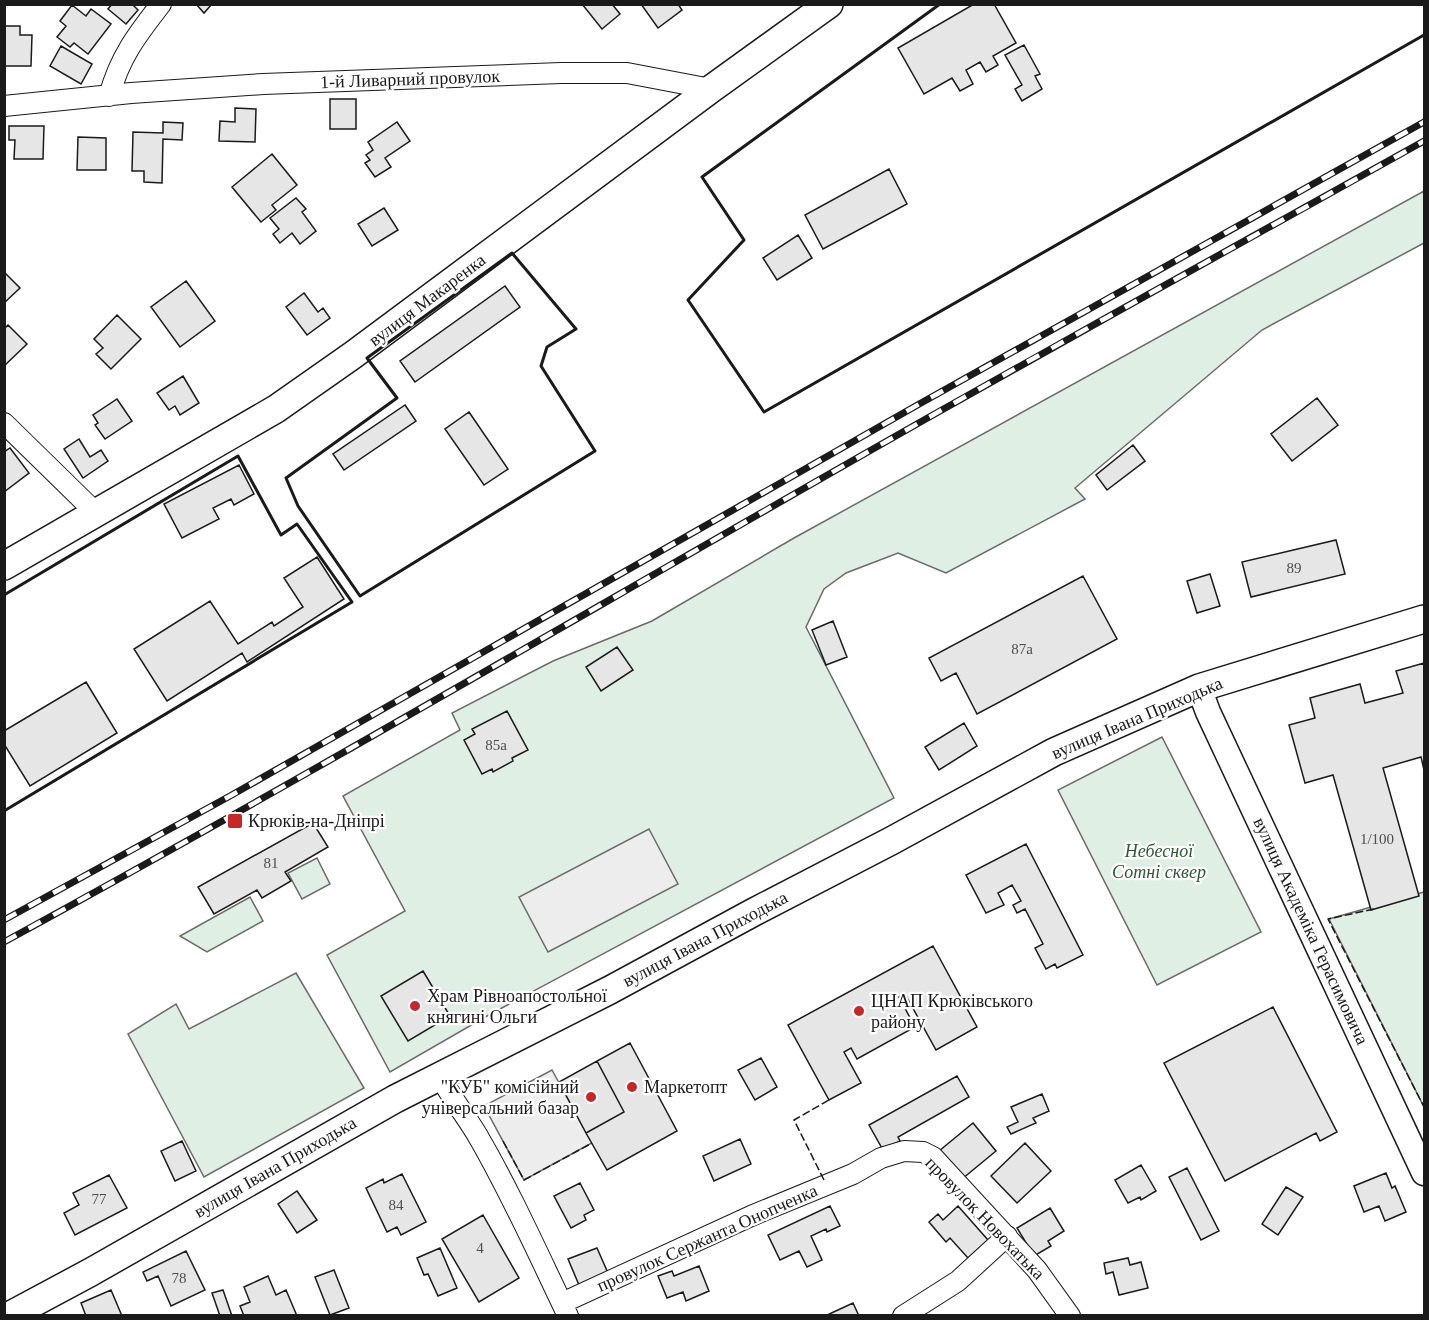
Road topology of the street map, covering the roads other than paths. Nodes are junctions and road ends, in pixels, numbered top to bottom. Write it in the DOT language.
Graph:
graph roads {
  1 [pos="161,4"];
  2 [pos="829,4"];
  3 [pos="711,89"];
  4 [pos="109,96"];
  5 [pos="4,106"];
  6 [pos="4,423"];
  7 [pos="95,512"];
  8 [pos="4,566"];
  9 [pos="1425,619"];
  10 [pos="1199,688"];
  11 [pos="440,1076"];
  12 [pos="1425,1173"];
  13 [pos="853,1174"];
  14 [pos="1007,1236"];
  15 [pos="565,1309"];
  16 [pos="9,1316"];
  17 [pos="903,1316"];
  18 [pos="1070,1316"];
  1 -- 4 [label="street"];
  2 -- 3 [label="main road, вулиця Макаренка"];
  3 -- 4 [label="street, 1-й Ливарний провулок"];
  3 -- 7 [label="main road, вулиця Макаренка"];
  4 -- 5 [label="street, 1-й Ливарний провулок"];
  6 -- 7 [label="street"];
  7 -- 8 [label="main road, вулиця Макаренка"];
  9 -- 10 [label="main road, вулиця Івана Приходька"];
  10 -- 11 [label="main road, вулиця Івана Приходька"];
  10 -- 12 [label="street, вулиця Академіка Герасимовича"];
  11 -- 15 [label="street"];
  11 -- 16 [label="main road, вулиця Івана Приходька"];
  13 -- 14 [label="street, провулок Новохатька"];
  13 -- 15 [label="street, провулок Сержанта Онопченка"];
  14 -- 17 [label="street"];
  14 -- 18 [label="street, провулок Новохатька"];
}
